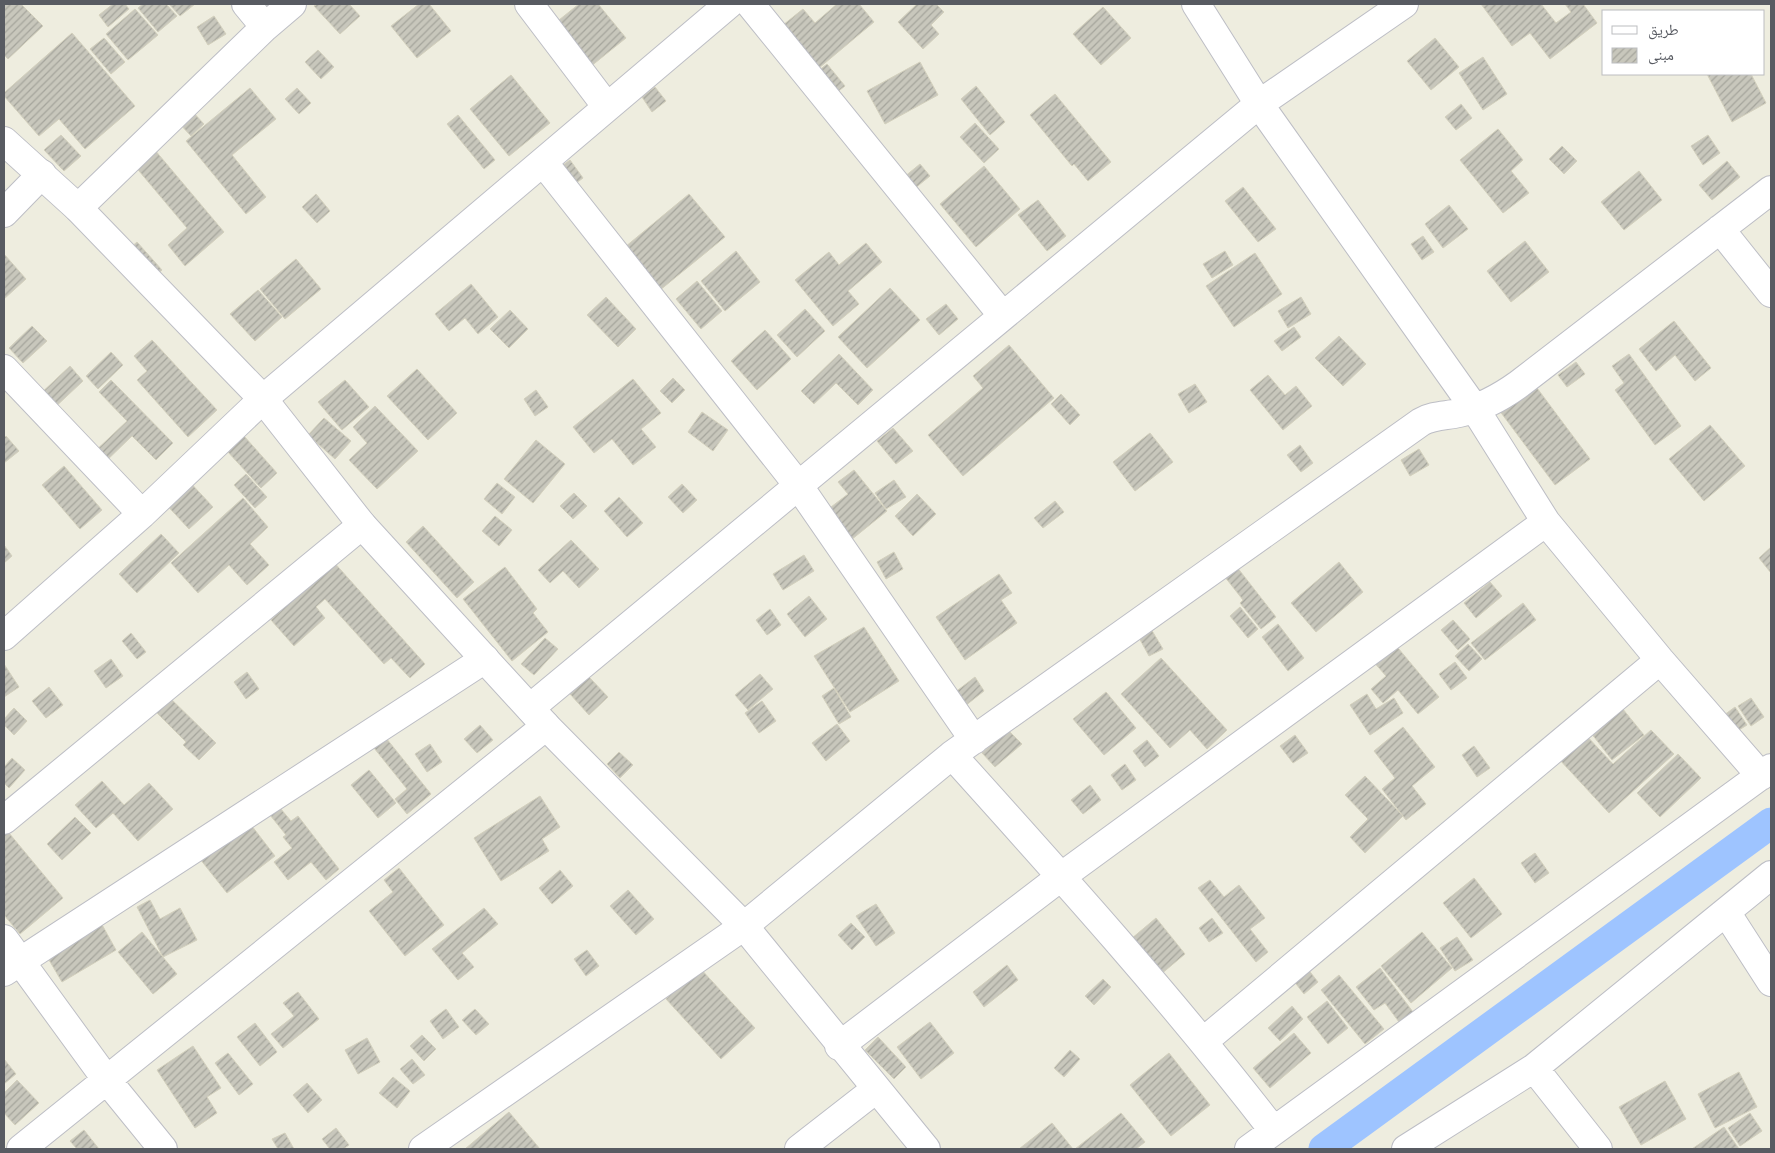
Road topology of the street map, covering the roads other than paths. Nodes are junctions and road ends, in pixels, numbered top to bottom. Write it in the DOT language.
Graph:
graph roads {
  1 [pos="246,4"];
  2 [pos="292,4"];
  3 [pos="529,4"];
  4 [pos="729,4"];
  5 [pos="750,4"];
  6 [pos="1196,4"];
  7 [pos="1404,4"];
  8 [pos="265,26"];
  9 [pos="1259,104"];
  10 [pos="607,107"];
  11 [pos="4,141"];
  12 [pos="543,162"];
  13 [pos="42,174"];
  14 [pos="1771,190"];
  15 [pos="78,208"];
  16 [pos="4,213"];
  17 [pos="1720,229"];
  18 [pos="1771,293"];
  19 [pos="1003,316"];
  20 [pos="4,369"];
  21 [pos="263,399"];
  22 [pos="1475,409"];
  23 [pos="798,485"];
  24 [pos="142,514"];
  25 [pos="1546,522"];
  26 [pos="362,525"];
  27 [pos="4,636"];
  28 [pos="485,659"];
  29 [pos="1660,660"];
  30 [pos="538,717"];
  31 [pos="963,747"];
  32 [pos="1766,772"];
  33 [pos="4,820"];
  34 [pos="1771,875"];
  35 [pos="1062,876"];
  36 [pos="1726,912"];
  37 [pos="744,926"];
  38 [pos="4,938"];
  39 [pos="12,966"];
  40 [pos="1771,982"];
  41 [pos="1204,1041"];
  42 [pos="839,1046"];
  43 [pos="1534,1068"];
  44 [pos="106,1079"];
  45 [pos="876,1089"];
  46 [pos="1273,1130"];
  47 [pos="21,1149"];
  48 [pos="163,1149"];
  49 [pos="423,1149"];
  50 [pos="799,1149"];
  51 [pos="926,1149"];
  52 [pos="1249,1149"];
  53 [pos="1406,1149"];
  54 [pos="1598,1149"];
  1 -- 8 [label="street"];
  2 -- 8 [label="street"];
  3 -- 10 [label="street"];
  4 -- 10 [label="street"];
  5 -- 19 [label="street"];
  6 -- 9 [label="street"];
  7 -- 9 [label="street"];
  8 -- 15 [label="street"];
  9 -- 19 [label="street"];
  9 -- 22 [label="street"];
  10 -- 12 [label="street"];
  11 -- 13 [label="street"];
  12 -- 21 [label="street"];
  12 -- 23 [label="street"];
  13 -- 15 [label="street"];
  13 -- 16 [label="street"];
  14 -- 17 [label="street"];
  15 -- 21 [label="street"];
  17 -- 18 [label="street"];
  17 -- 22 [label="street"];
  19 -- 23 [label="street"];
  20 -- 24 [label="street"];
  21 -- 24 [label="street"];
  21 -- 26 [label="street"];
  22 -- 25 [label="street"];
  22 -- 31 [label="street"];
  23 -- 30 [label="street"];
  23 -- 31 [label="street"];
  24 -- 27 [label="street"];
  25 -- 29 [label="street"];
  25 -- 35 [label="street"];
  26 -- 28 [label="street"];
  26 -- 33 [label="street"];
  28 -- 30 [label="street"];
  28 -- 39 [label="street"];
  29 -- 32 [label="street"];
  29 -- 41 [label="street"];
  30 -- 37 [label="street"];
  30 -- 44 [label="street"];
  31 -- 35 [label="street"];
  31 -- 37 [label="street"];
  32 -- 46 [label="street"];
  34 -- 36 [label="street"];
  35 -- 41 [label="street"];
  35 -- 42 [label="street"];
  36 -- 40 [label="street"];
  36 -- 43 [label="street"];
  37 -- 42 [label="street"];
  37 -- 49 [label="street"];
  38 -- 39 [label="street"];
  39 -- 44 [label="street"];
  41 -- 46 [label="street"];
  42 -- 45 [label="street"];
  43 -- 53 [label="street"];
  43 -- 54 [label="street"];
  44 -- 47 [label="street"];
  44 -- 48 [label="street"];
  45 -- 50 [label="street"];
  45 -- 51 [label="street"];
  46 -- 52 [label="street"];
}
